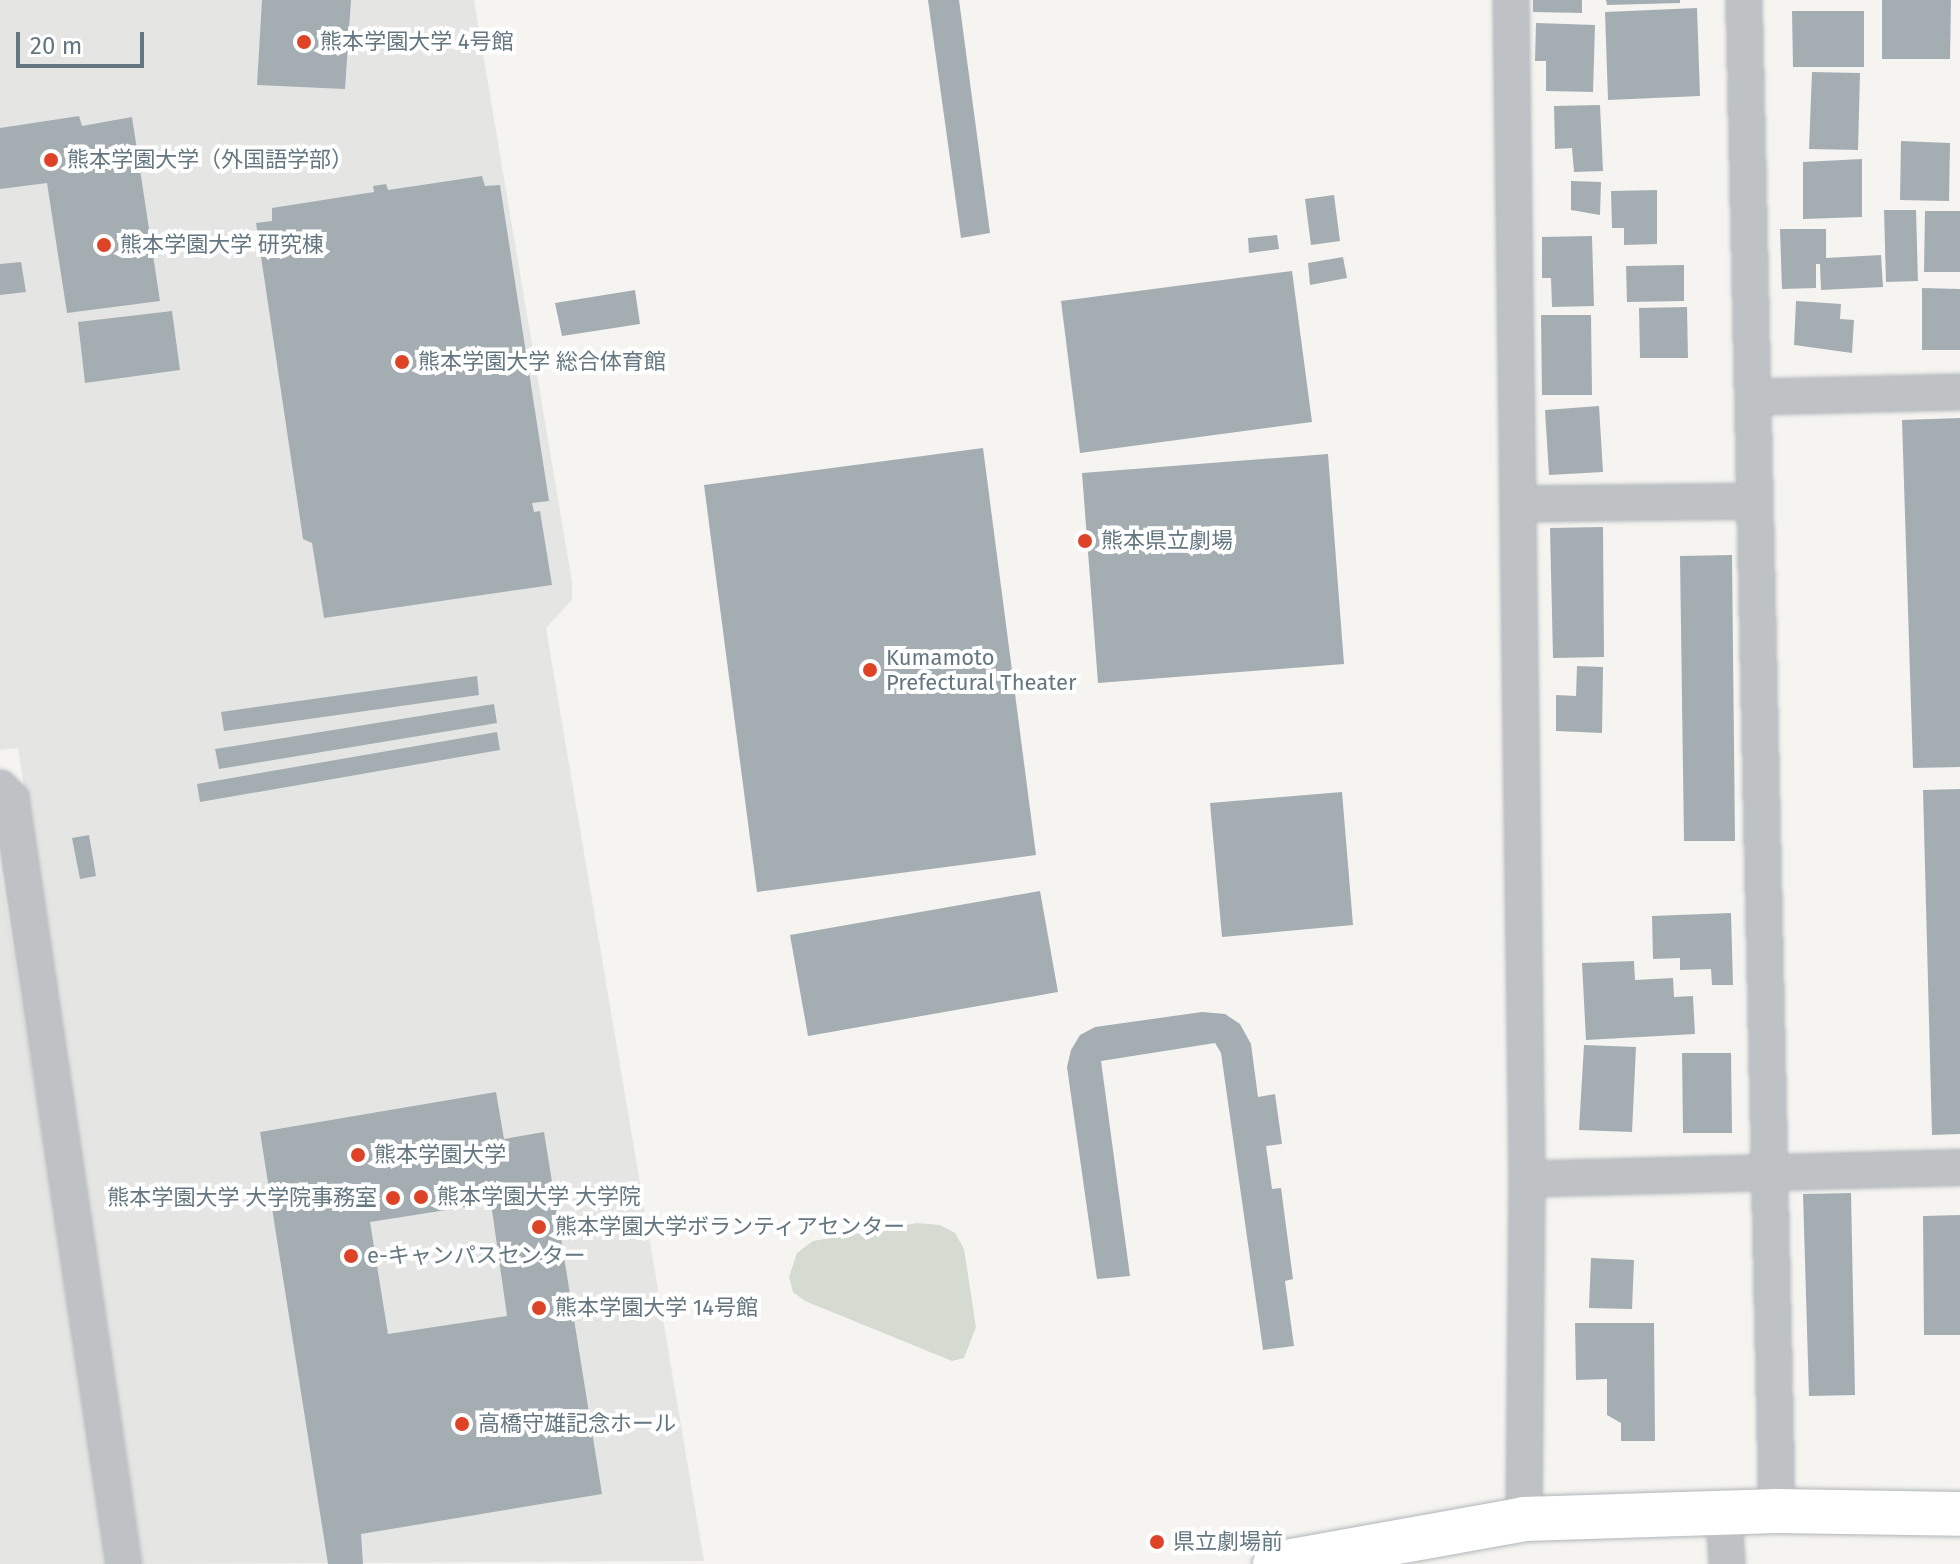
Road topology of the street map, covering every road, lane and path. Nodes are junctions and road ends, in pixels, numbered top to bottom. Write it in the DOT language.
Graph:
graph roads {
  1 [pos="1511,0"];
  2 [pos="1744,0"];
  3 [pos="1960,392"];
  4 [pos="1753,397"];
  5 [pos="1755,501"];
  6 [pos="1518,504"];
  7 [pos="0,788"];
  8 [pos="1960,1168"];
  9 [pos="1773,1172"];
  10 [pos="1527,1179"];
  11 [pos="1777,1511"];
  12 [pos="1960,1514"];
  13 [pos="1724,1516"];
  14 [pos="1524,1519"];
  15 [pos="124,1564"];
  16 [pos="1275,1564"];
  17 [pos="1727,1564"];
  1 -- 6 [label="street"];
  2 -- 4 [label="street"];
  3 -- 4 [label="street"];
  4 -- 5 [label="street"];
  5 -- 6 [label="street"];
  5 -- 9 [label="street"];
  6 -- 10 [label="street"];
  7 -- 15 [label="street"];
  8 -- 9 [label="street"];
  9 -- 10 [label="street"];
  9 -- 11 [label="street"];
  10 -- 14 [label="street"];
  11 -- 12 [label="street"];
  11 -- 13 [label="street"];
  13 -- 14 [label="street"];
  13 -- 17 [label="street"];
  14 -- 16 [label="street"];
}
